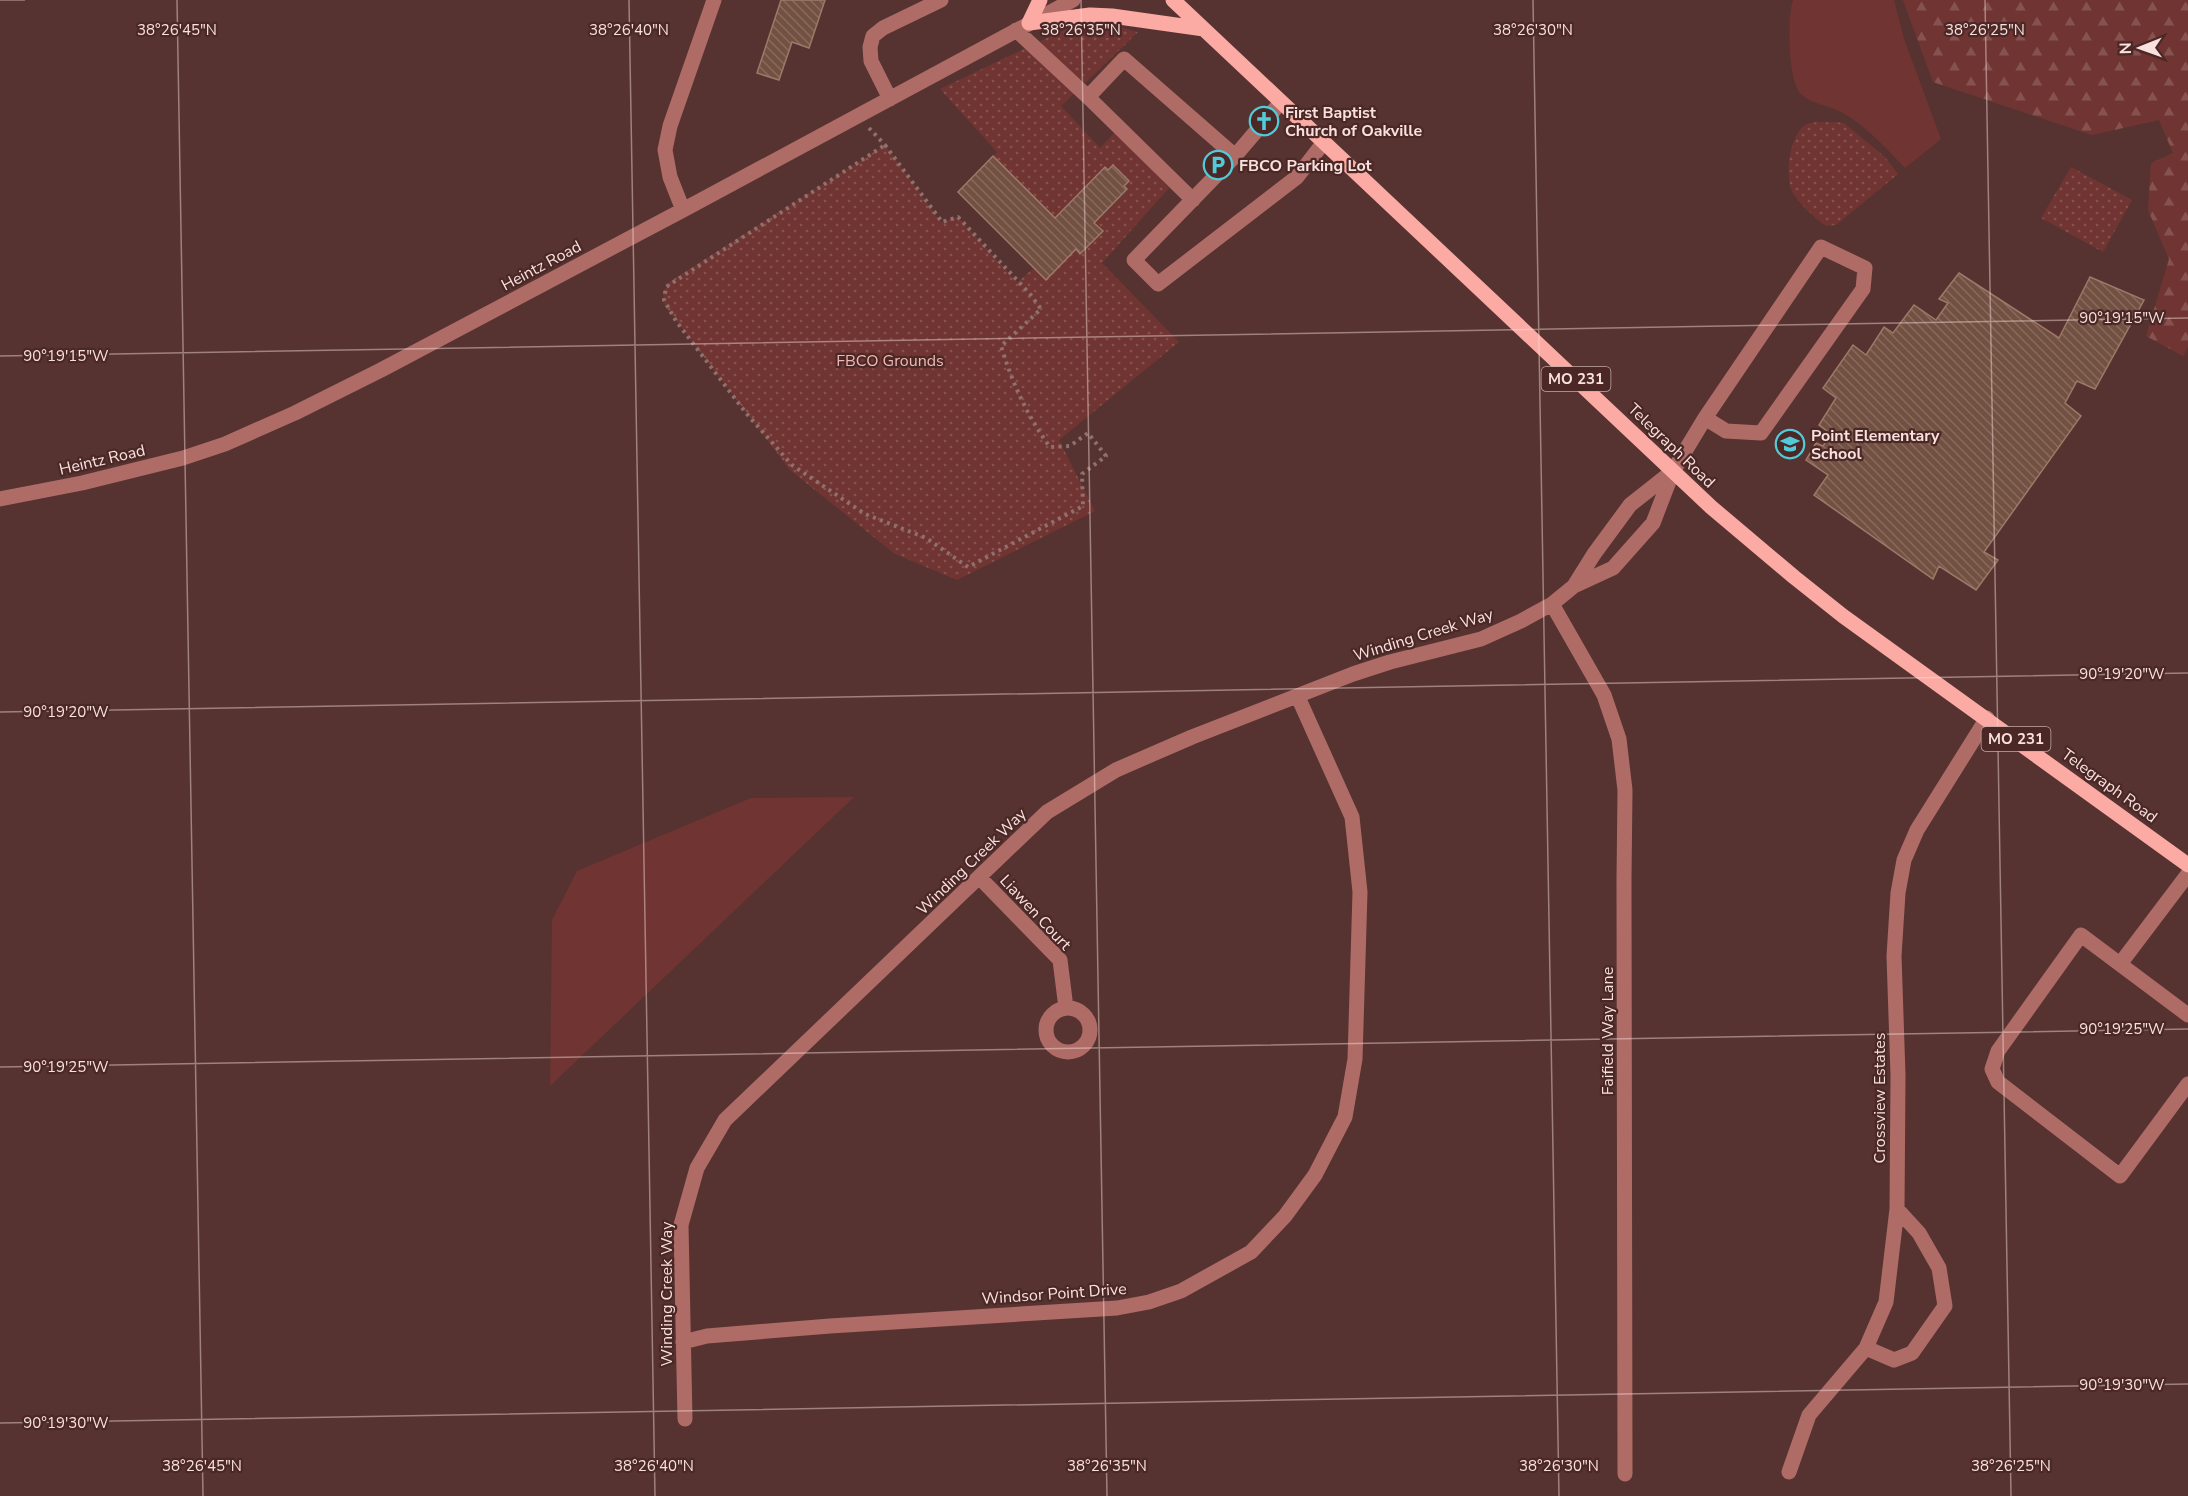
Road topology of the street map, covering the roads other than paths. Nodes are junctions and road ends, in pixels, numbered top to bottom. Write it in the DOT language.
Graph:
graph roads {
  1 [pos="714,0"];
  2 [pos="941,0"];
  3 [pos="1040,0"];
  4 [pos="1073,0"];
  5 [pos="1173,0"];
  6 [pos="915,7"];
  7 [pos="1023,26"];
  8 [pos="1204,30"];
  9 [pos="1088,97"];
  10 [pos="890,99"];
  11 [pos="1281,102"];
  12 [pos="1324,142"];
  13 [pos="1235,156"];
  14 [pos="1193,200"];
  15 [pos="683,210"];
  16 [pos="1705,417"];
  17 [pos="1673,471"];
  18 [pos="0,499"];
  19 [pos="1574,586"];
  20 [pos="1552,604"];
  21 [pos="1298,697"];
  22 [pos="1987,718"];
  23 [pos="2188,865"];
  24 [pos="2188,874"];
  25 [pos="980,878"];
  26 [pos="2120,964"];
  27 [pos="1066,1008"];
  28 [pos="2188,1016"];
  29 [pos="2188,1084"];
  30 [pos="1897,1209"];
  31 [pos="683,1342"];
  32 [pos="1866,1347"];
  33 [pos="685,1419"];
  34 [pos="1789,1472"];
  35 [pos="1625,1474"];
  1 -- 15 [label="street"];
  2 -- 6 [label="street"];
  3 -- 7 [label="main road"];
  4 -- 7 [label="street, Heintz Road"];
  5 -- 8 [label="main road, Telegraph Road / MO 231"];
  6 -- 10 [label="street"];
  7 -- 8 [label="main road"];
  7 -- 9 [label="street"];
  7 -- 10 [label="street, Heintz Road"];
  8 -- 11 [label="main road, Telegraph Road / MO 231"];
  9 -- 13 [label="street"];
  9 -- 14 [label="street"];
  10 -- 15 [label="street, Heintz Road"];
  11 -- 12 [label="main road, Telegraph Road / MO 231"];
  11 -- 13 [label="street"];
  12 -- 14 [label="street"];
  12 -- 17 [label="main road, Telegraph Road / MO 231"];
  13 -- 14 [label="street"];
  15 -- 18 [label="street, Heintz Road"];
  16 -- 16 [label="street"];
  16 -- 17 [label="street"];
  17 -- 19 [label="street, Winding Creek Way"];
  17 -- 19 [label="street, Winding Creek Way"];
  17 -- 22 [label="main road, Telegraph Road / MO 231"];
  19 -- 20 [label="street, Winding Creek Way"];
  20 -- 21 [label="street, Winding Creek Way"];
  20 -- 35 [label="street, Faifield Way Lane"];
  21 -- 25 [label="street, Winding Creek Way"];
  21 -- 31 [label="street, Windsor Point Drive"];
  22 -- 23 [label="main road, Telegraph Road / MO 231"];
  22 -- 30 [label="street, Crossview Estates"];
  24 -- 26 [label="street"];
  25 -- 27 [label="street, Liawen Court"];
  25 -- 31 [label="street, Winding Creek Way"];
  26 -- 28 [label="street"];
  26 -- 29 [label="street"];
  30 -- 32 [label="street, Crossview Estates"];
  30 -- 32 [label="street"];
  31 -- 33 [label="street, Winding Creek Way"];
  32 -- 34 [label="street, Crossview Estates"];
}
